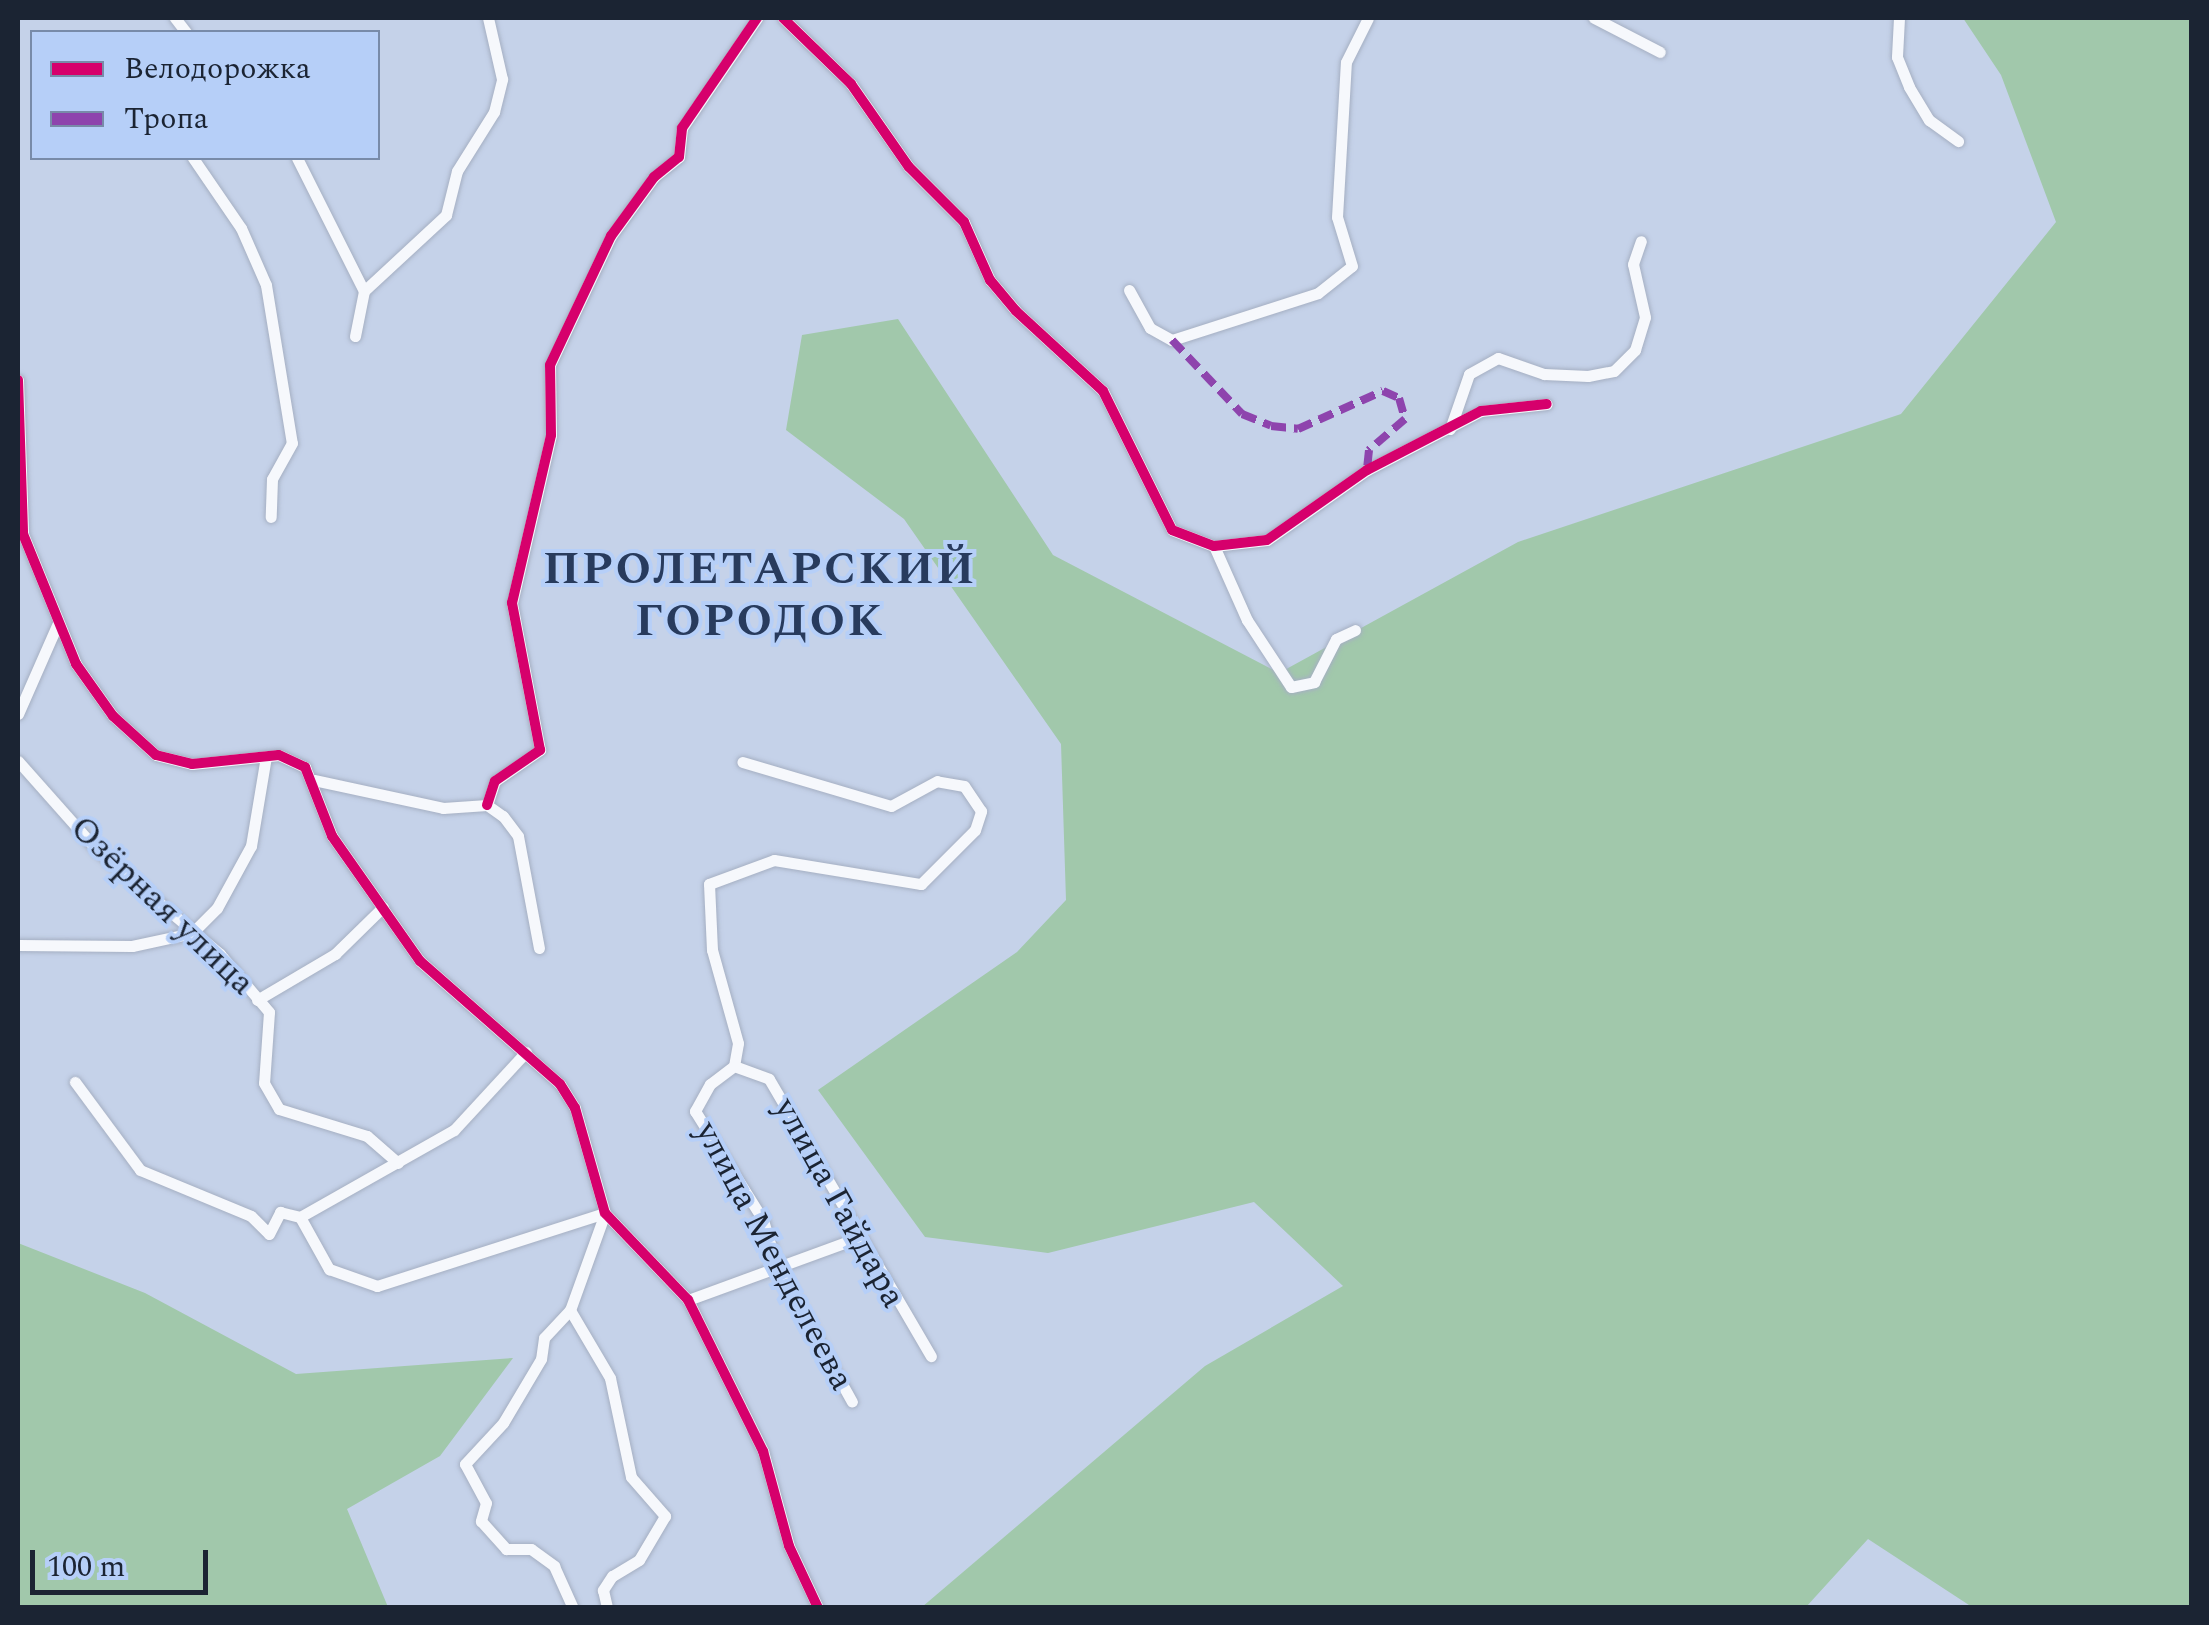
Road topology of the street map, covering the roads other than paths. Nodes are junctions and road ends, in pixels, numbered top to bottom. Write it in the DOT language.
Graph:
graph roads {
  1 [pos="488,18"];
  2 [pos="757,18"];
  3 [pos="783,18"];
  4 [pos="1368,18"];
  5 [pos="1594,18"];
  6 [pos="1899,18"];
  7 [pos="1660,52"];
  8 [pos="1958,140"];
  9 [pos="194,160"];
  10 [pos="299,161"];
  11 [pos="1641,241"];
  12 [pos="364,290"];
  13 [pos="1129,290"];
  14 [pos="355,336"];
  15 [pos="18,380"];
  16 [pos="1546,404"];
  17 [pos="1450,429"];
  18 [pos="270,517"];
  19 [pos="20,539"];
  20 [pos="1214,546"];
  21 [pos="57,625"];
  22 [pos="1355,630"];
  23 [pos="18,714"];
  24 [pos="266,756"];
  25 [pos="18,760"];
  26 [pos="742,762"];
  27 [pos="314,780"];
  28 [pos="486,804"];
  29 [pos="383,906"];
  30 [pos="192,933"];
  31 [pos="18,946"];
  32 [pos="539,948"];
  33 [pos="257,1000"];
  34 [pos="526,1052"];
  35 [pos="734,1066"];
  36 [pos="75,1082"];
  37 [pos="398,1163"];
  38 [pos="604,1213"];
  39 [pos="300,1217"];
  40 [pos="860,1237"];
  41 [pos="777,1266"];
  42 [pos="688,1300"];
  43 [pos="570,1310"];
  44 [pos="931,1356"];
  45 [pos="852,1402"];
  46 [pos="573,1608"];
  47 [pos="607,1608"];
  48 [pos="818,1608"];
  1 -- 12 [label="street"];
  2 -- 28 [label="street"];
  3 -- 20 [label="street"];
  4 -- 13 [label="street"];
  5 -- 7 [label="street"];
  6 -- 8 [label="street"];
  9 -- 18 [label="street"];
  10 -- 12 [label="street"];
  11 -- 17 [label="street"];
  12 -- 14 [label="street"];
  15 -- 19 [label="street"];
  16 -- 17 [label="street"];
  17 -- 20 [label="street"];
  19 -- 21 [label="street"];
  20 -- 22 [label="street"];
  21 -- 23 [label="street"];
  21 -- 24 [label="street"];
  24 -- 27 [label="street"];
  24 -- 30 [label="street"];
  25 -- 30 [label="street, Озёрная улица"];
  26 -- 35 [label="street"];
  27 -- 28 [label="street"];
  27 -- 29 [label="street"];
  28 -- 32 [label="street"];
  29 -- 33 [label="street"];
  29 -- 34 [label="street"];
  30 -- 31 [label="street"];
  30 -- 33 [label="street, Озёрная улица"];
  33 -- 37 [label="street, Озёрная улица"];
  34 -- 37 [label="street"];
  34 -- 38 [label="street"];
  35 -- 40 [label="street, улица Гайдара"];
  35 -- 41 [label="street, улица Менделеева"];
  36 -- 39 [label="street"];
  37 -- 39 [label="street"];
  38 -- 39 [label="street"];
  38 -- 42 [label="street"];
  38 -- 43 [label="street"];
  40 -- 41 [label="street"];
  40 -- 44 [label="street, улица Гайдара"];
  41 -- 42 [label="street"];
  41 -- 45 [label="street, улица Менделеева"];
  42 -- 48 [label="street"];
  43 -- 46 [label="street"];
  43 -- 47 [label="street"];
}
